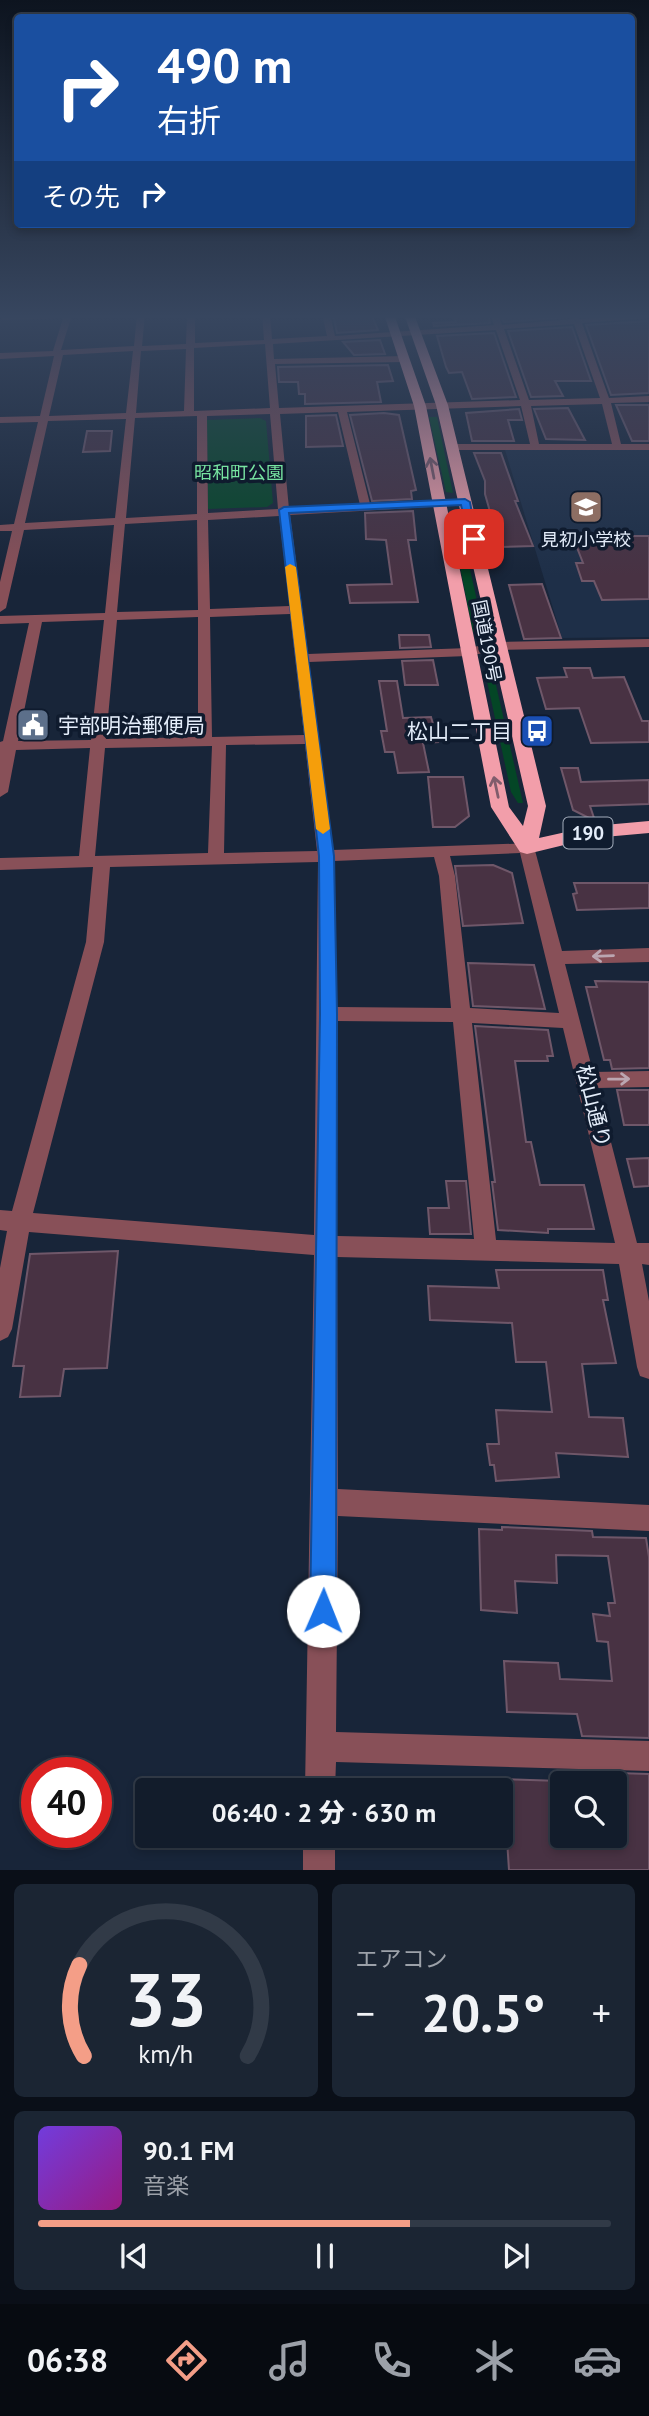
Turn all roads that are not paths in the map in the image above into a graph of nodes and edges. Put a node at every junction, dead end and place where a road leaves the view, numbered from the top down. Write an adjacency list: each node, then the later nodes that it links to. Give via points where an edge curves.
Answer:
1 (48, 401): 17 (street)
2 (131, 401): 16 (street)
3 (189, 401): 14 (street)
4 (273, 401): 13 (street)
5 (418, 401): 11 (highway, 国道190号)
6 (441, 401): 10 (highway, 国道190号 / 190)
7 (572, 401): 9 (street)
8 (606, 401): 20 (street)
9 (526, 403): 10 (street); 19 (street)
10 (442, 405): 11 (street); 21 (highway, 国道190号 / 190)
11 (420, 406): 12 (street); 23 (highway, 国道190号, one-way to 11)
12 (342, 409): 13 (street); 25 (street)
13 (274, 411): 15 (street); 26 (street)
14 (189, 414): 15 (street); 16 (street)
15 (202, 414): 27 (street)
16 (130, 416): 17 (street); 28 (street)
17 (44, 419): 18 (street); 29 (street)
18 (0, 421)
19 (535, 446): 20 (street); 21 (street)
20 (617, 446): 22 (street)
21 (452, 447): 24 (highway, 国道190号 / 190)
22 (649, 447)
23 (439, 502): 24 (street); 25 (street); 39 (highway, 国道190号)
24 (465, 502): 37 (highway, 国道190号 / 190)
25 (365, 505): 26 (street)
26 (284, 510): 27 (street); 32 (street)
27 (202, 515): 28 (street); 33 (street)
28 (120, 520): 29 (street); 34 (street)
29 (18, 527): 30 (street); 31 (street)
30 (0, 528)
31 (0, 608)
32 (295, 610): 33 (street); 40 (street)
33 (204, 612): 34 (street); 42 (street)
34 (110, 616): 35 (street); 43 (street)
35 (36, 619): 36 (street); 44 (street)
36 (0, 620)
37 (499, 646): 38 (street); 39 (street); 48 (highway, 国道190号 / 190, via 537,806)
38 (648, 646)
39 (468, 652): 40 (street); 48 (highway, 国道190号, one-way to 39, via 500,807)
40 (302, 658): 41 (street)
41 (312, 738): 42 (street); 50 (street)
42 (212, 741): 43 (street); 51 (street)
43 (97, 743): 44 (street); 52 (street)
44 (5, 746): 45 (street)
45 (0, 792)
46 (649, 827): 48 (highway, 190, via 593,832)
47 (649, 840): 48 (highway, 190)
48 (527, 847): 49 (street); 55 (street, 松山通り)
49 (442, 852): 50 (street); 57 (street)
50 (326, 856): 51 (street); 56 (street)
51 (216, 858): 52 (street)
52 (94, 863): 53 (street); 61 (street, via 94,942)
53 (0, 864)
54 (649, 955): 55 (street, one-way to 55)
55 (556, 958): 58 (street, 松山通り)
56 (328, 1014): 57 (street); 62 (street)
57 (461, 1015): 58 (street); 63 (street)
58 (572, 1021): 60 (street, 松山通り)
59 (649, 1079): 60 (street, one-way to 59)
60 (588, 1080): 64 (street, 松山通り)
61 (10, 1220): 62 (street); 65 (street)
62 (327, 1246): 63 (street); 67 (street)
63 (486, 1249): 64 (street)
64 (639, 1254): 66 (street, 松山通り)
65 (0, 1329)
66 (649, 1367)
67 (325, 1502): 68 (street); 69 (street)
68 (649, 1518)
69 (321, 1747): 70 (street); 71 (street)
70 (649, 1756)
71 (320, 1778)
72 (319, 1848): 73 (street)
73 (319, 1870)

